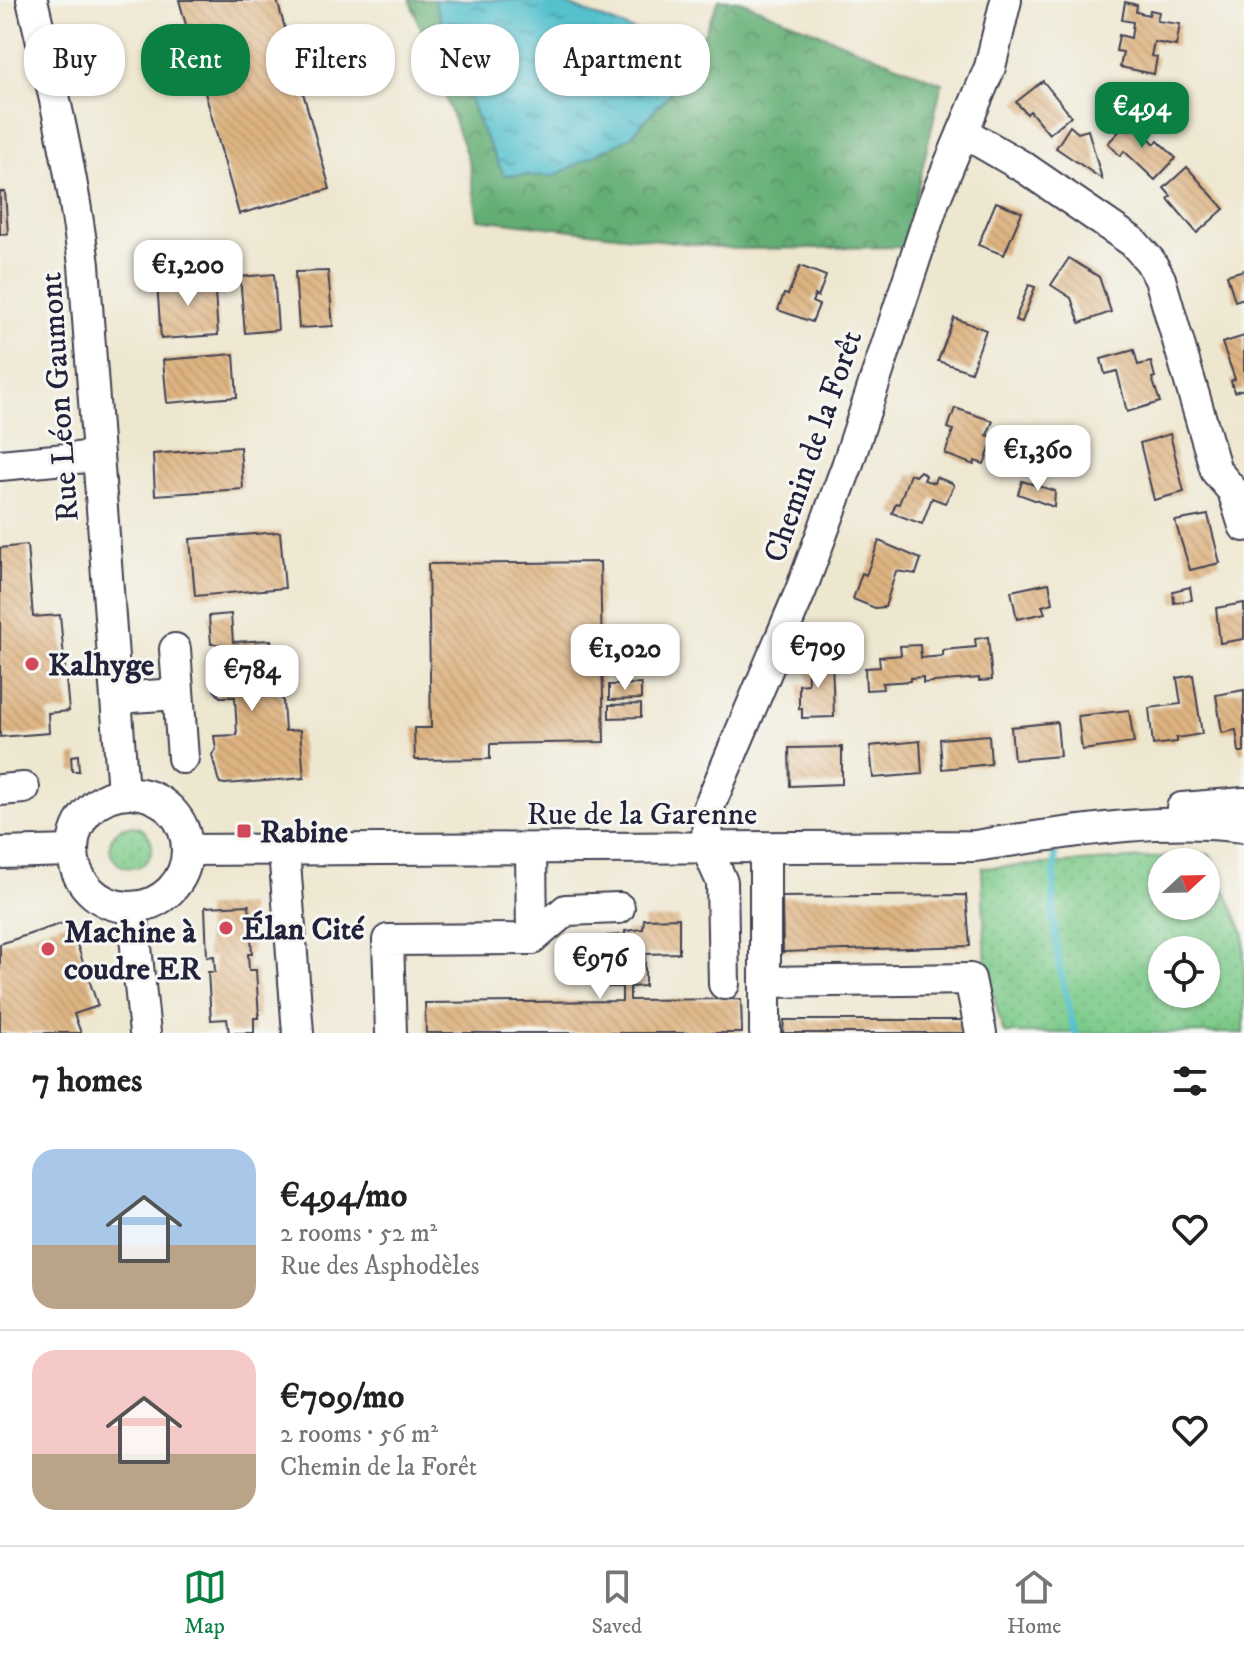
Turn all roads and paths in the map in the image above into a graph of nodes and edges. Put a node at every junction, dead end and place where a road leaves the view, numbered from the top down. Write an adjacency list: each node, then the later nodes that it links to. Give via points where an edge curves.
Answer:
1 (32, 0): 4 (street, Rue Léon Gaumont, via 76,200)
2 (1006, 0): 3 (street, Chemin de la Forêt, via 990,67)
3 (963, 132): 6 (street, via 1133,242 1150,261 1160,279 1216,471 1233,491); 16 (street, Chemin de la Forêt, via 934,201 801,590 708,809)
4 (98, 456): 5 (street); 9 (street, Rue Léon Gaumont)
5 (0, 465)
6 (1244, 526)
7 (175, 649): 8 (street)
8 (178, 694): 9 (street); 10 (street)
9 (116, 698): 11 (street, Rue Léon Gaumont)
10 (183, 758)
11 (123, 793): 17 (street, via 160,801 175,814); 20 (street, via 107,798 81,819)
12 (1244, 803): 14 (street, Rue de la Garenne, via 1179,809)
13 (1244, 827): 14 (street, Rue de la Garenne, via 1203,822)
14 (1097, 828): 15 (street, Rue de la Garenne, via 975,846)
15 (765, 848): 16 (street, Rue de la Garenne); 25 (street)
16 (707, 849): 19 (street, Rue de la Garenne); 26 (street, via 722,882)
17 (187, 850): 18 (street, Rue de la Garenne); 22 (street, via 185,867 165,896)
18 (284, 850): 19 (street, Rue de la Garenne); 28 (street)
19 (531, 850): 24 (street)
20 (72, 851): 21 (street); 22 (street, via 84,885 97,898)
21 (0, 853)
22 (132, 908): 27 (street)
23 (619, 908): 24 (street, via 566,910)
24 (532, 939): 29 (street, via 388,940)
25 (765, 982): 30 (street); 31 (street, via 970,979)
26 (724, 984)
27 (145, 1033)
28 (298, 1033)
29 (391, 1033)
30 (765, 1033)
31 (981, 1033)

